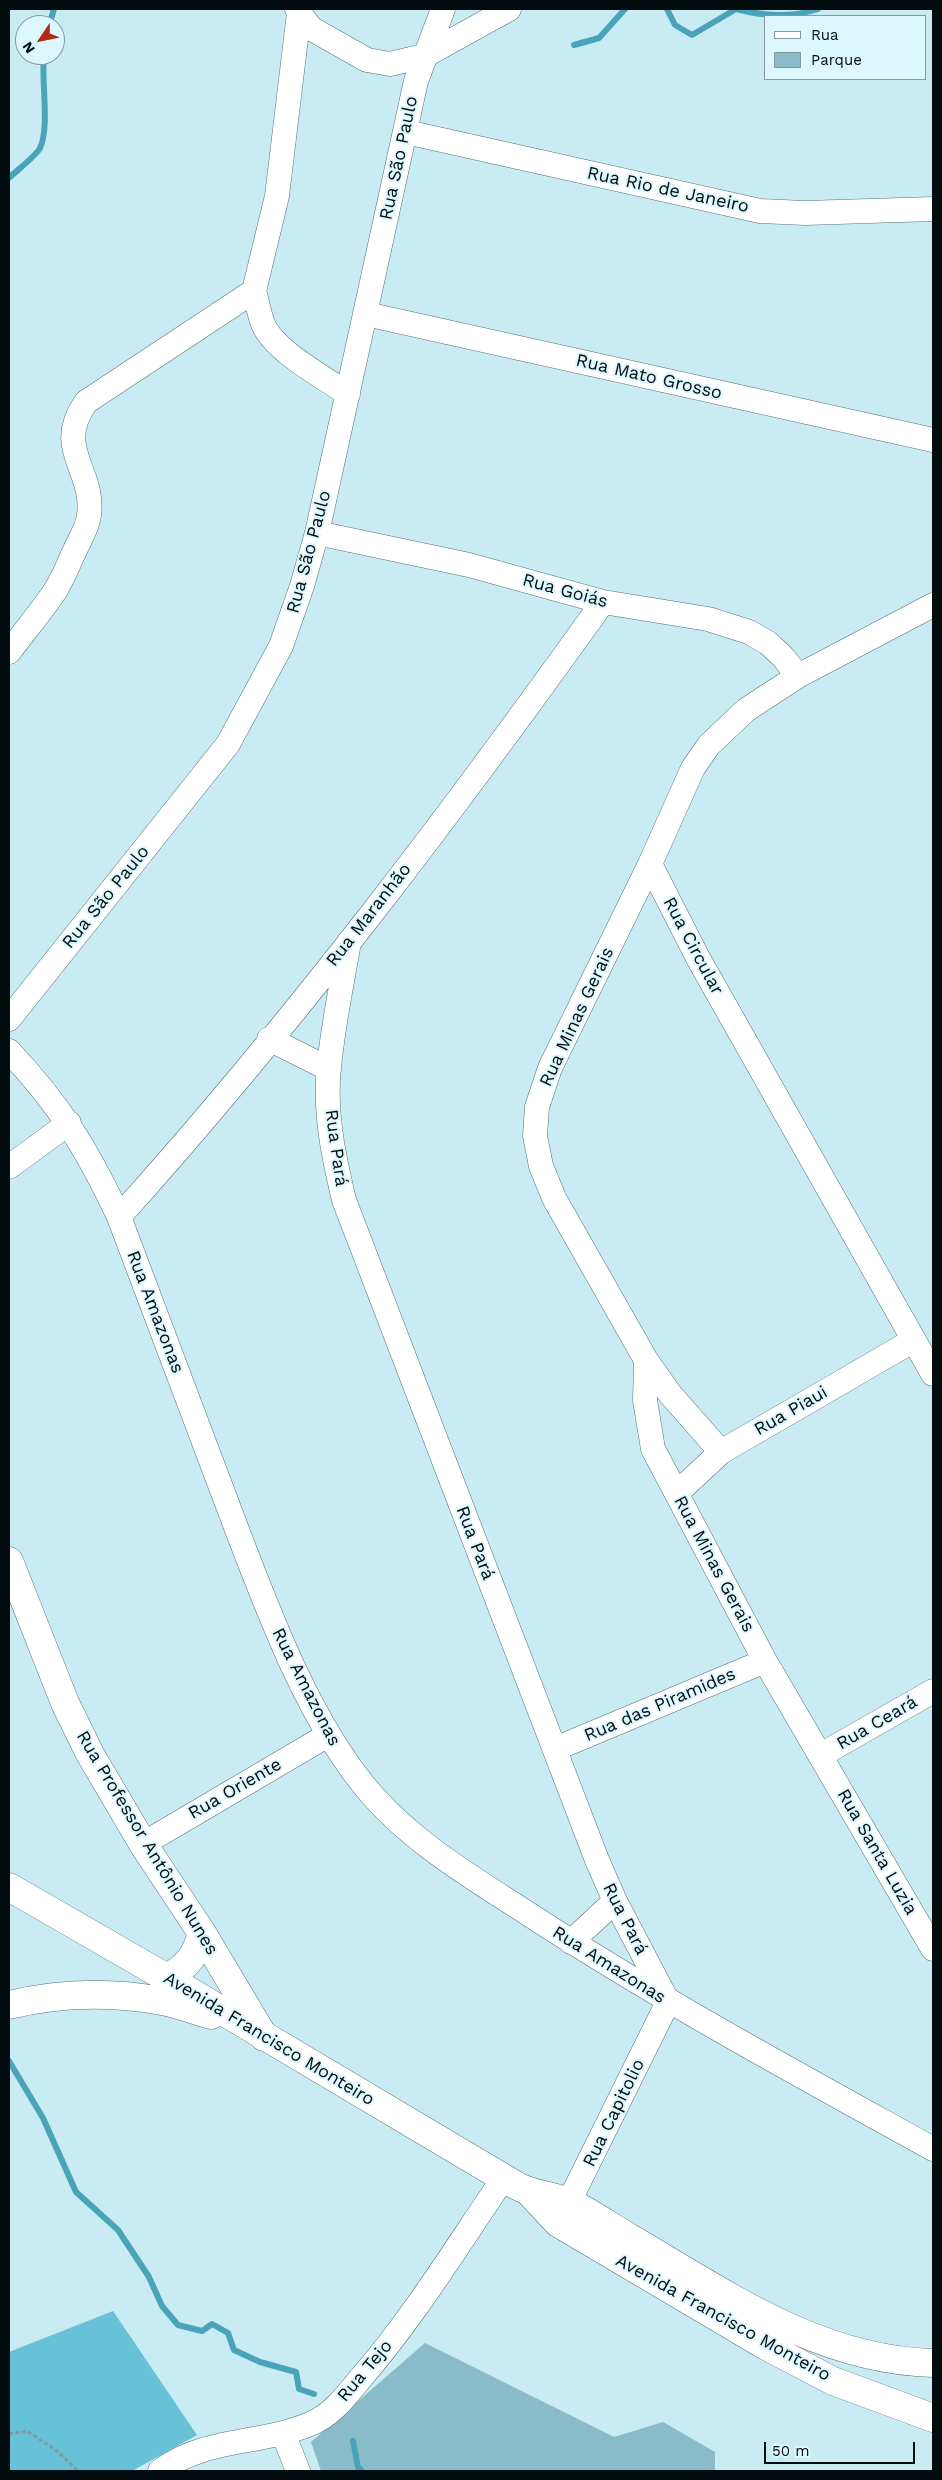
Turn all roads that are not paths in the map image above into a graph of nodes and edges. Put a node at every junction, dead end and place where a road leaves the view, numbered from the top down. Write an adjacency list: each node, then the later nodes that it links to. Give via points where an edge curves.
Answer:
1 (443, 9): 4 (street, Rua São Paulo)
2 (509, 9): 4 (street)
3 (298, 11): 4 (street, via 312,29 367,60 390,64); 7 (street, via 277,196)
4 (424, 56): 5 (street, Rua São Paulo)
5 (406, 132): 6 (street, Rua Rio de Janeiro, via 760,211 805,213); 8 (street, Rua São Paulo)
6 (933, 209)
7 (254, 291): 9 (street, via 263,325 270,336); 14 (street, via 86,402 78,413 72,435 90,514 56,590)
8 (366, 314): 9 (street, Rua São Paulo); 10 (street, Rua Mato Grosso)
9 (348, 394): 11 (street, Rua São Paulo)
10 (933, 440)
11 (317, 532): 12 (street, Rua Goiás, via 469,565); 18 (street, Rua São Paulo, via 281,646 228,744)
12 (603, 602): 15 (street, Rua Goiás, via 708,619 749,632 768,643); 17 (street, Rua Maranhão, via 490,759)
13 (933, 605): 15 (street)
14 (9, 652)
15 (798, 676): 16 (street, via 746,710 709,745 693,768)
16 (650, 864): 25 (street, Rua Circular, via 698,958); 26 (street, Rua Minas Gerais, via 550,1068 536,1108 535,1136 541,1166 554,1198)
17 (348, 942): 19 (street, Rua Maranhão); 21 (street, Rua Pará)
18 (9, 1019)
19 (269, 1039): 21 (street); 24 (street, Rua Maranhão, via 192,1136)
20 (9, 1051): 22 (street, Rua Amazonas)
21 (329, 1069): 34 (street, Rua Pará, via 330,1131 344,1200)
22 (69, 1123): 23 (street); 24 (street, Rua Amazonas)
23 (9, 1167)
24 (120, 1217): 33 (street, Rua Amazonas, via 270,1616)
25 (914, 1340): 27 (street, Rua Circular); 28 (street, Rua Piaui)
26 (646, 1360): 28 (street, Rua Minas Gerais, via 670,1394); 29 (street, Rua Minas Gerais, via 645,1400 653,1449)
27 (933, 1374)
28 (721, 1452): 29 (street, Rua Piaui)
29 (677, 1493): 31 (street, Rua Minas Gerais)
30 (9, 1561): 36 (main road, Rua Professor Antônio Nunes, via 65,1703 90,1754)
31 (765, 1661): 34 (street, Rua das Piramides); 35 (street, Rua Minas Gerais)
32 (933, 1690): 35 (street, Rua Ceará)
33 (328, 1735): 36 (street, Rua Oriente); 40 (street, Rua Amazonas, via 372,1794 410,1832 464,1872)
34 (555, 1750): 38 (street, Rua Pará)
35 (821, 1755): 41 (street, Rua Santa Luzia)
36 (143, 1844): 39 (main road, Rua Professor Antônio Nunes)
37 (9, 1888): 42 (main road, Avenida Francisco Monteiro)
38 (614, 1901): 40 (street); 43 (street, Rua Pará)
39 (202, 1932): 42 (main road, via 192,1960); 45 (main road, Rua Professor Antônio Nunes)
40 (571, 1942): 43 (street, Rua Amazonas)
41 (933, 1949)
42 (168, 1978): 45 (main road, Avenida Francisco Monteiro)
43 (668, 2002): 46 (street, Rua Amazonas); 48 (street, Rua Capitolio)
44 (9, 2005): 45 (main road, via 35,1998 84,1995 163,2001)
45 (256, 2032): 47 (main road, Avenida Francisco Monteiro)
46 (933, 2149)
47 (503, 2179): 48 (main road, Avenida Francisco Monteiro); 51 (street, Rua Tejo, via 382,2354 323,2418)
48 (564, 2213): 49 (main road, Avenida Francisco Monteiro, via 779,2324 834,2346 874,2357); 50 (main road, Avenida Francisco Monteiro, via 766,2346 825,2376)
49 (933, 2363)
50 (933, 2418)
51 (283, 2433): 52 (street, Rua Tejo, via 209,2448 184,2456); 53 (street)
52 (160, 2471)
53 (298, 2471)

